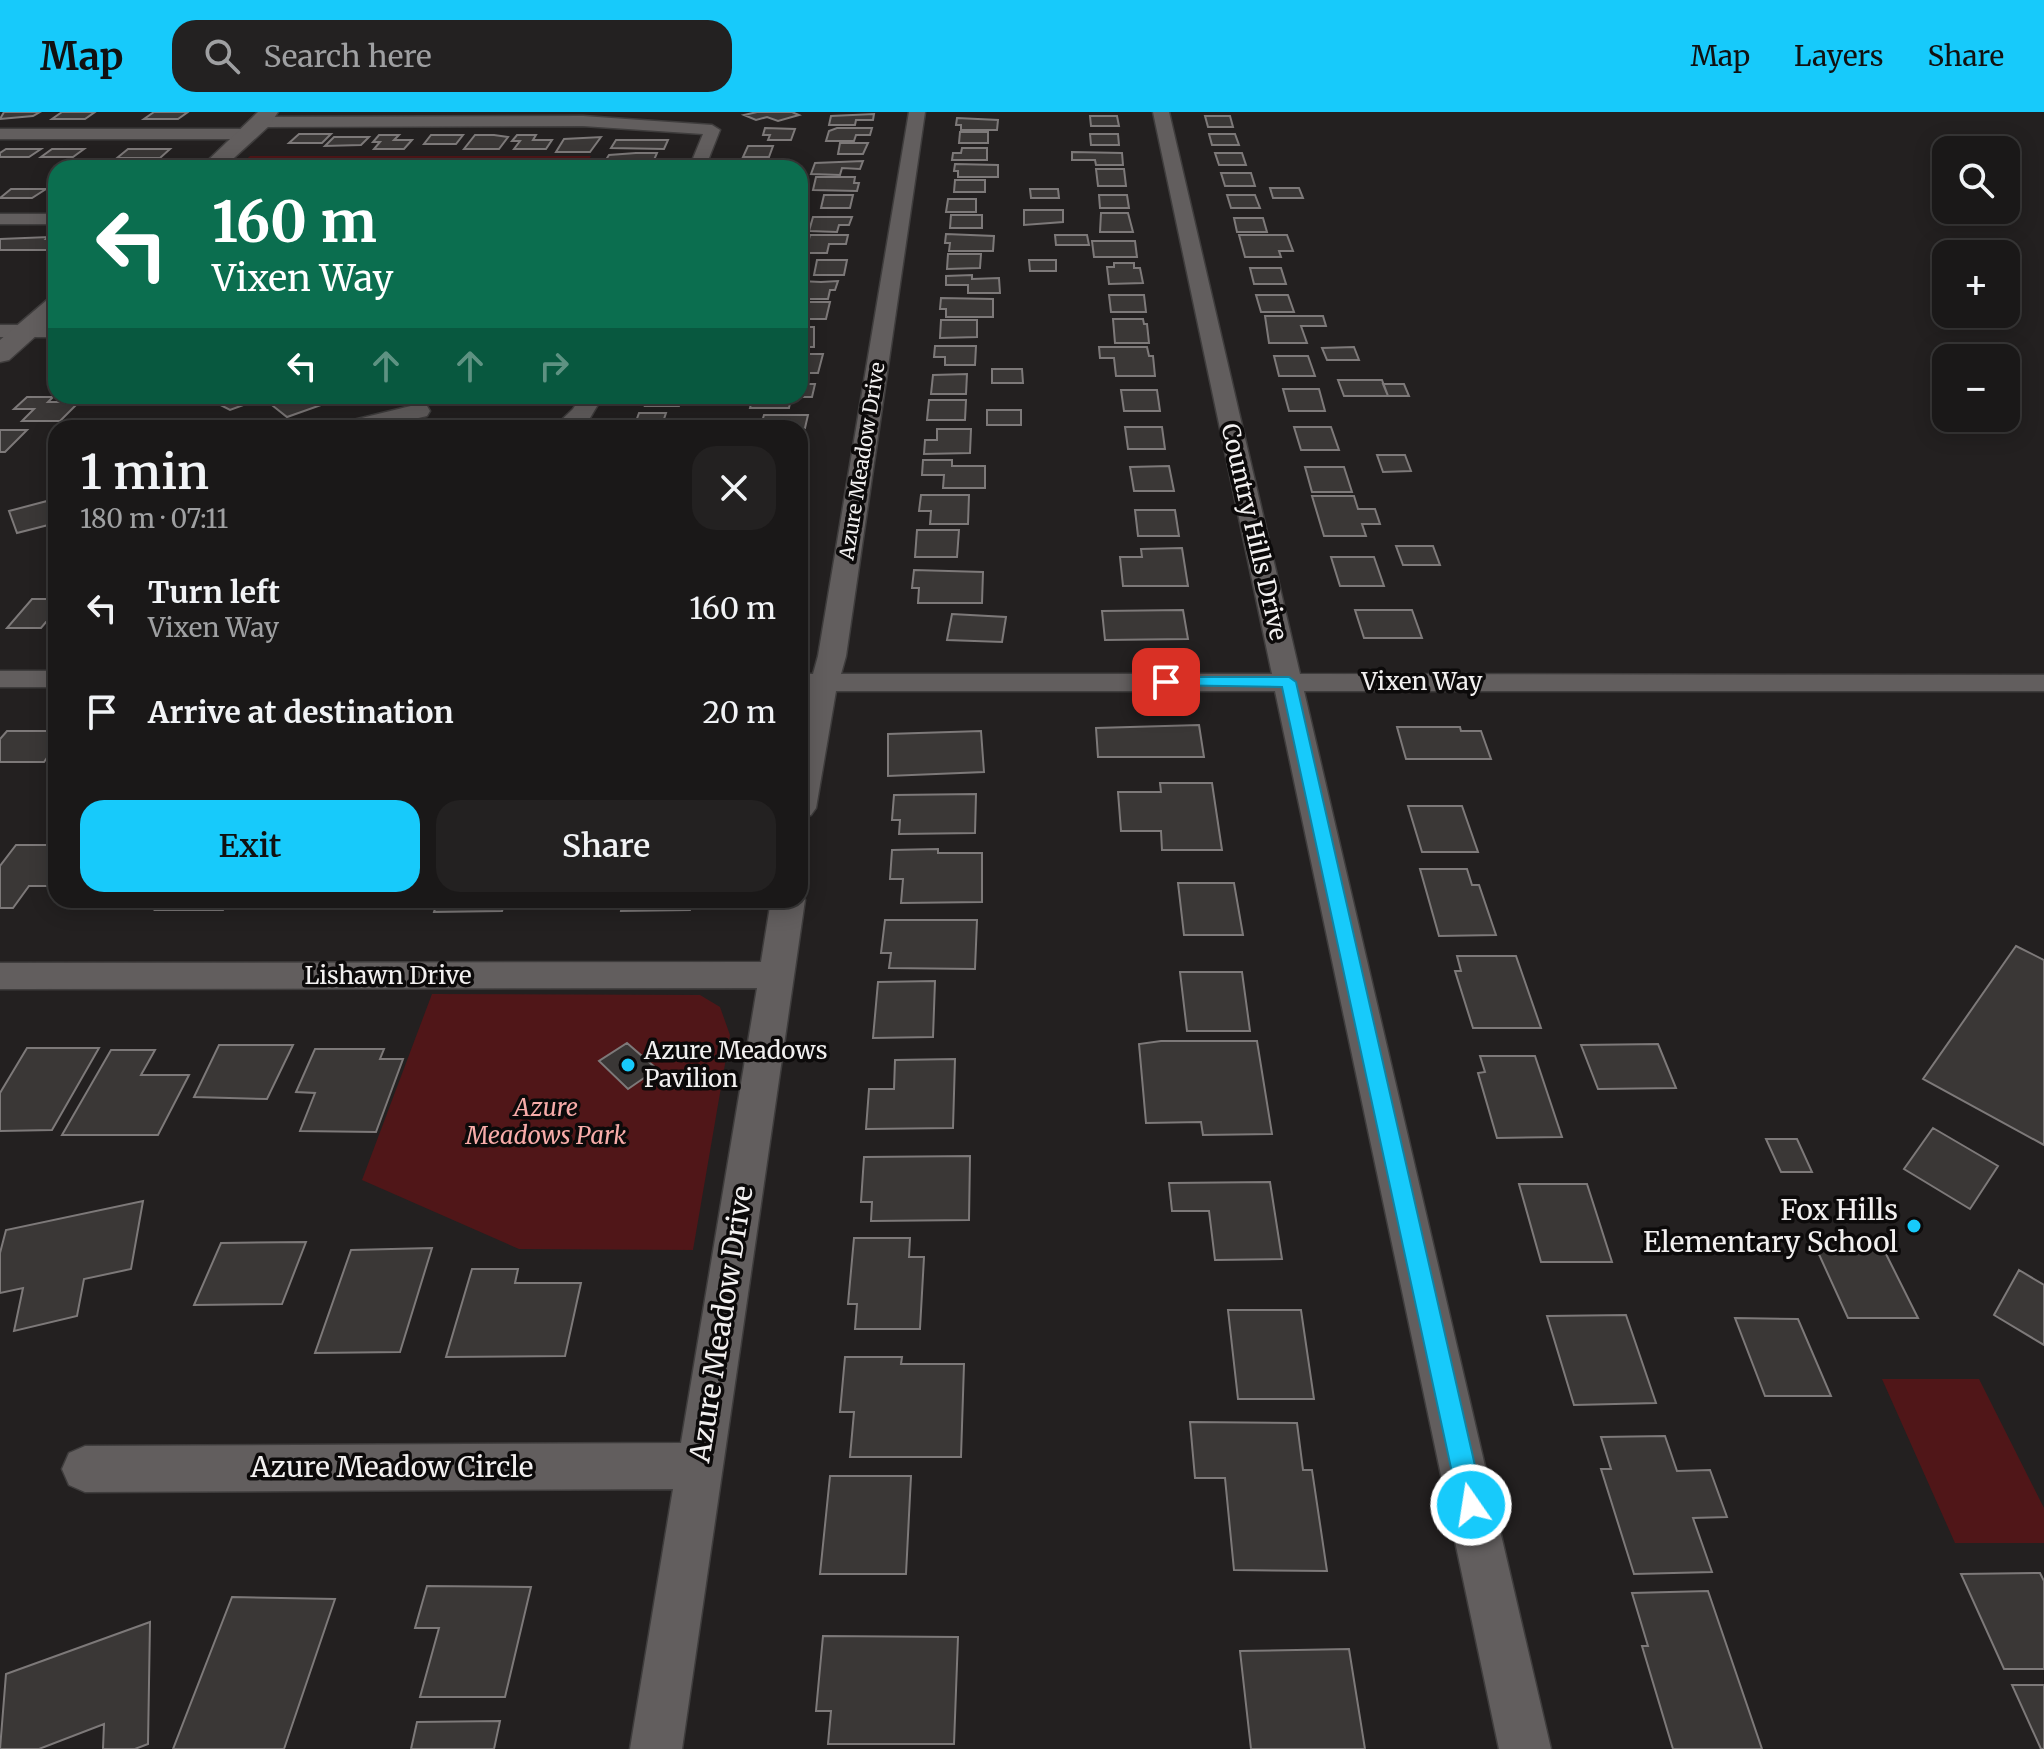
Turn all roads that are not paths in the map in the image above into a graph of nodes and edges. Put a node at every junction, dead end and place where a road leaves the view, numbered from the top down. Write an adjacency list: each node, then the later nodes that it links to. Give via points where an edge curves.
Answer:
1 (917, 112): 20 (street, Azure Meadow Drive, via 832,656)
2 (1161, 112): 21 (street, Country Hills Drive)
3 (495, 116): 4 (street); 7 (street, via 712,130)
4 (260, 123): 5 (street); 6 (street)
5 (0, 134)
6 (220, 160)
7 (700, 160)
8 (0, 219): 9 (street)
9 (48, 219)
10 (48, 310): 12 (street)
11 (48, 331): 12 (street)
12 (13, 332): 13 (street)
13 (0, 354)
14 (409, 404): 16 (street)
15 (587, 404): 17 (street)
16 (424, 420)
17 (574, 420)
18 (0, 679): 19 (street)
19 (48, 679)
20 (812, 682): 21 (street, Vixen Way); 23 (street, Azure Meadow Drive, via 817,706)
21 (1289, 682): 22 (street, Vixen Way); 30 (street, Country Hills Drive)
22 (2044, 683)
23 (808, 760)
24 (787, 908): 25 (street, Azure Meadow Drive)
25 (776, 975): 26 (street, Lishawn Drive); 27 (street, Azure Meadow Drive)
26 (0, 976)
27 (699, 1466): 28 (street, Azure Meadow Circle); 29 (street, Azure Meadow Drive)
28 (85, 1469)
29 (656, 1749)
30 (1525, 1749)

